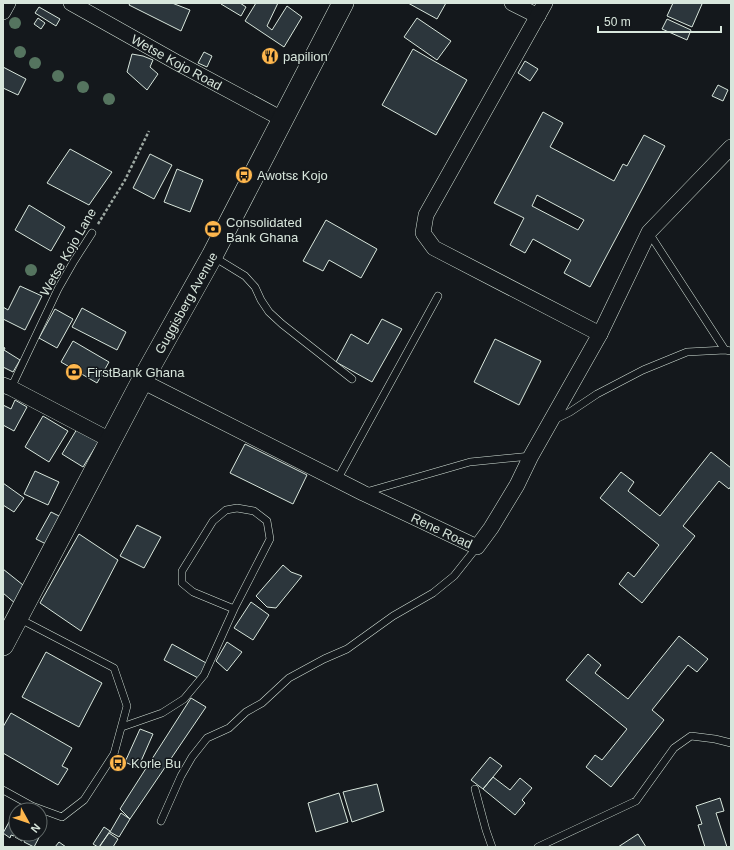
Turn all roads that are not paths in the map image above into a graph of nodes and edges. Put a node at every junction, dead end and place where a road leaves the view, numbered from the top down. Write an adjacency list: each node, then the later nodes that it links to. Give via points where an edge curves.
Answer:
1 (8, 3): 6 (street)
2 (71, 3): 7 (street, Wetse Kojo Road)
3 (343, 3): 7 (main road, Guggisberg Avenue)
4 (512, 3): 5 (street)
5 (542, 10): 13 (street, via 426,215 423,233 434,248)
6 (3, 12)
7 (284, 120): 11 (main road, Guggisberg Avenue)
8 (731, 147): 9 (street, Rene Road)
9 (649, 232): 13 (street, Rene Road); 14 (lane)
10 (92, 233): 17 (lane, Wetse Kojo Lane, via 58,289)
11 (212, 256): 15 (lane, via 245,276 255,287 269,312); 16 (main road, Guggisberg Avenue)
12 (438, 296): 21 (lane)
13 (600, 334): 18 (street, Rene Road)
14 (728, 350): 18 (lane, via 687,352 643,370)
15 (352, 379)
16 (142, 381): 19 (main road, Guggisberg Avenue); 21 (street, Rene Road)
17 (7, 386): 19 (street)
18 (550, 422): 20 (street, Rene Road)
19 (112, 441): 25 (main road, Guggisberg Avenue)
20 (531, 456): 22 (lane, via 470,462); 23 (street, Rene Road, via 517,485)
21 (337, 481): 22 (street, Rene Road)
22 (363, 493): 23 (street, Rene Road)
23 (477, 547): 31 (lane, via 454,576 433,593 393,616 347,649 289,678 229,728 208,738 192,757 181,776)
24 (234, 609): 24 (lane, via 192,592 182,583 182,571 213,521 226,510 237,508 254,511 267,521 270,539); 27 (lane, via 204,675 184,699 162,713)
25 (18, 617): 26 (main road, Guggisberg Avenue); 27 (lane, via 114,668 127,706)
26 (3, 645)
27 (122, 727): 30 (lane, via 114,754 84,800 62,817 32,806)
28 (731, 743): 33 (lane, via 691,736 674,748 636,801)
29 (475, 789): 32 (lane)
30 (3, 790)
31 (161, 821)
32 (492, 847)
33 (538, 847)

